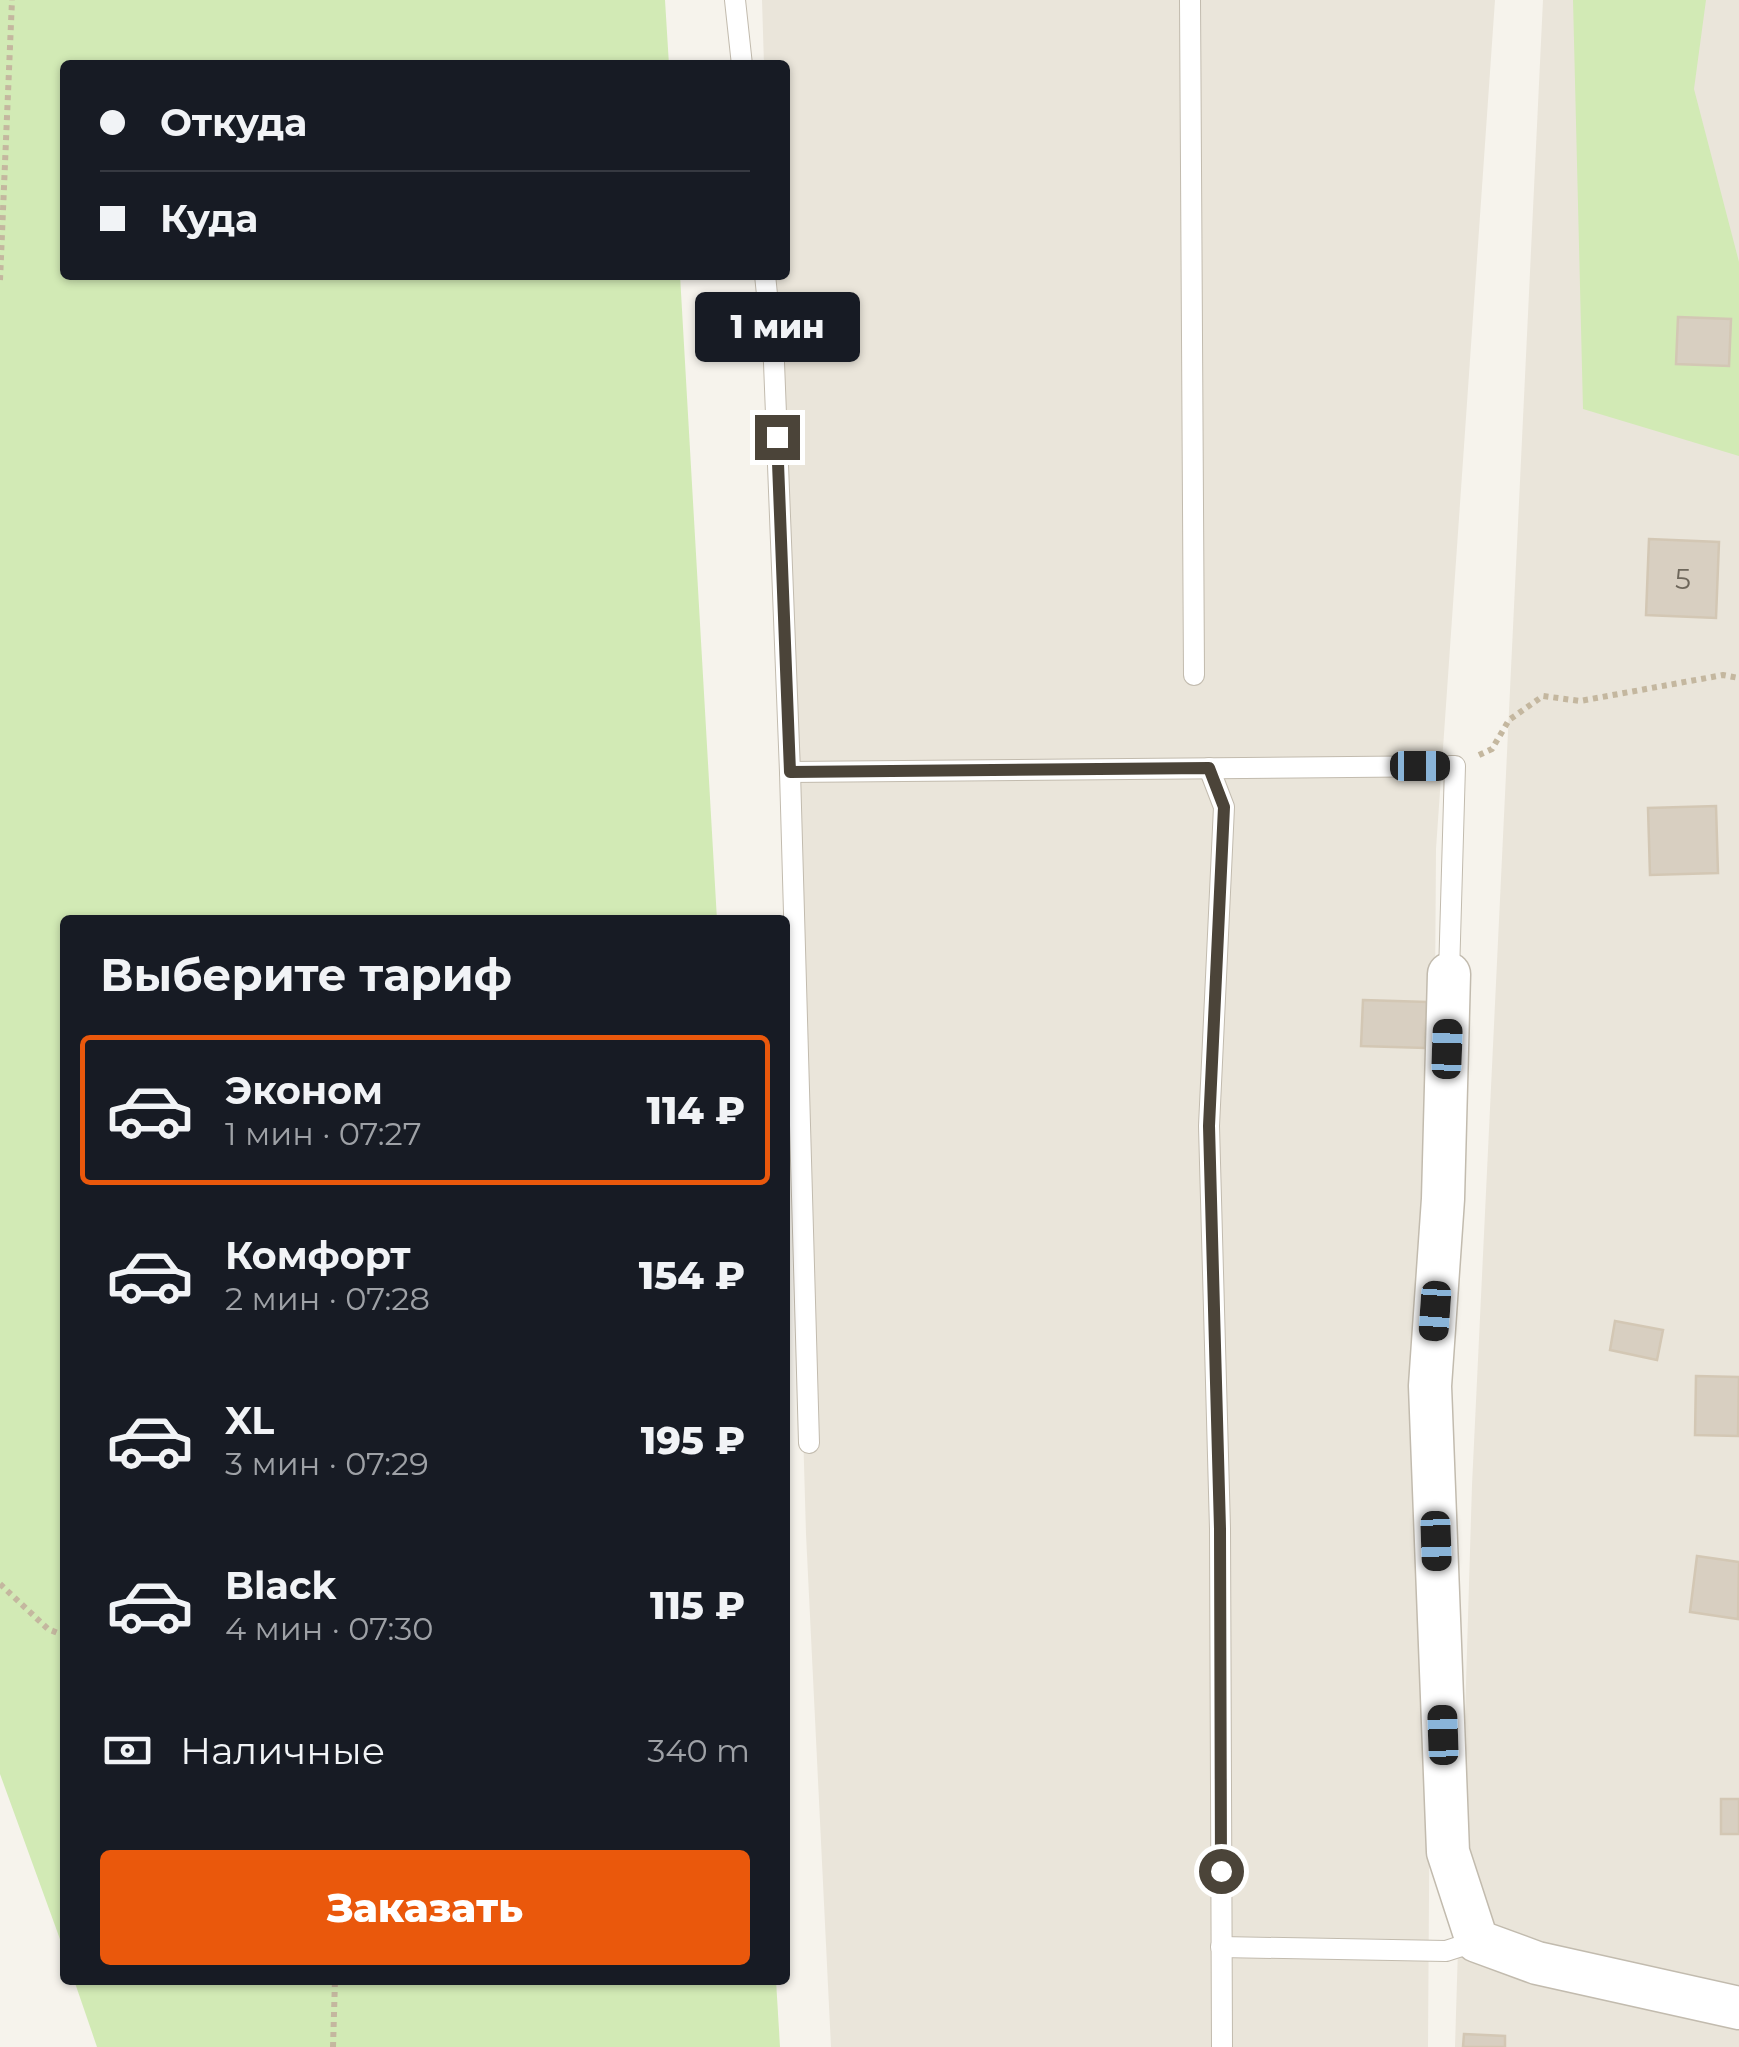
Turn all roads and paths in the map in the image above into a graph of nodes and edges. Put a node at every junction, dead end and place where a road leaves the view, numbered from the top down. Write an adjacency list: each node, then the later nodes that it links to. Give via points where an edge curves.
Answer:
1 (12, 0): 5 (path)
2 (735, 0): 4 (lane)
3 (1190, 0): 7 (lane)
4 (741, 60)
5 (0, 280)
6 (765, 280): 11 (lane, via 774,363)
7 (1194, 676)
8 (1739, 678): 9 (path, via 1723,675 1580,700 1544,696 1509,720 1492,749)
9 (1455, 766): 10 (lane); 12 (lane)
10 (1209, 768): 11 (lane); 17 (lane, via 1224,807 1209,1126 1220,1529)
11 (790, 772): 13 (lane)
12 (1449, 974): 16 (street, via 1430,1406 1448,1852)
13 (809, 1442)
14 (0, 1584): 15 (path)
15 (60, 1634)
16 (1477, 1941): 17 (lane, via 1446,1951); 19 (street, via 1537,1963)
17 (1221, 1947): 21 (lane)
18 (335, 1985): 20 (path)
19 (1739, 2008)
20 (333, 2047)
21 (1222, 2047)

